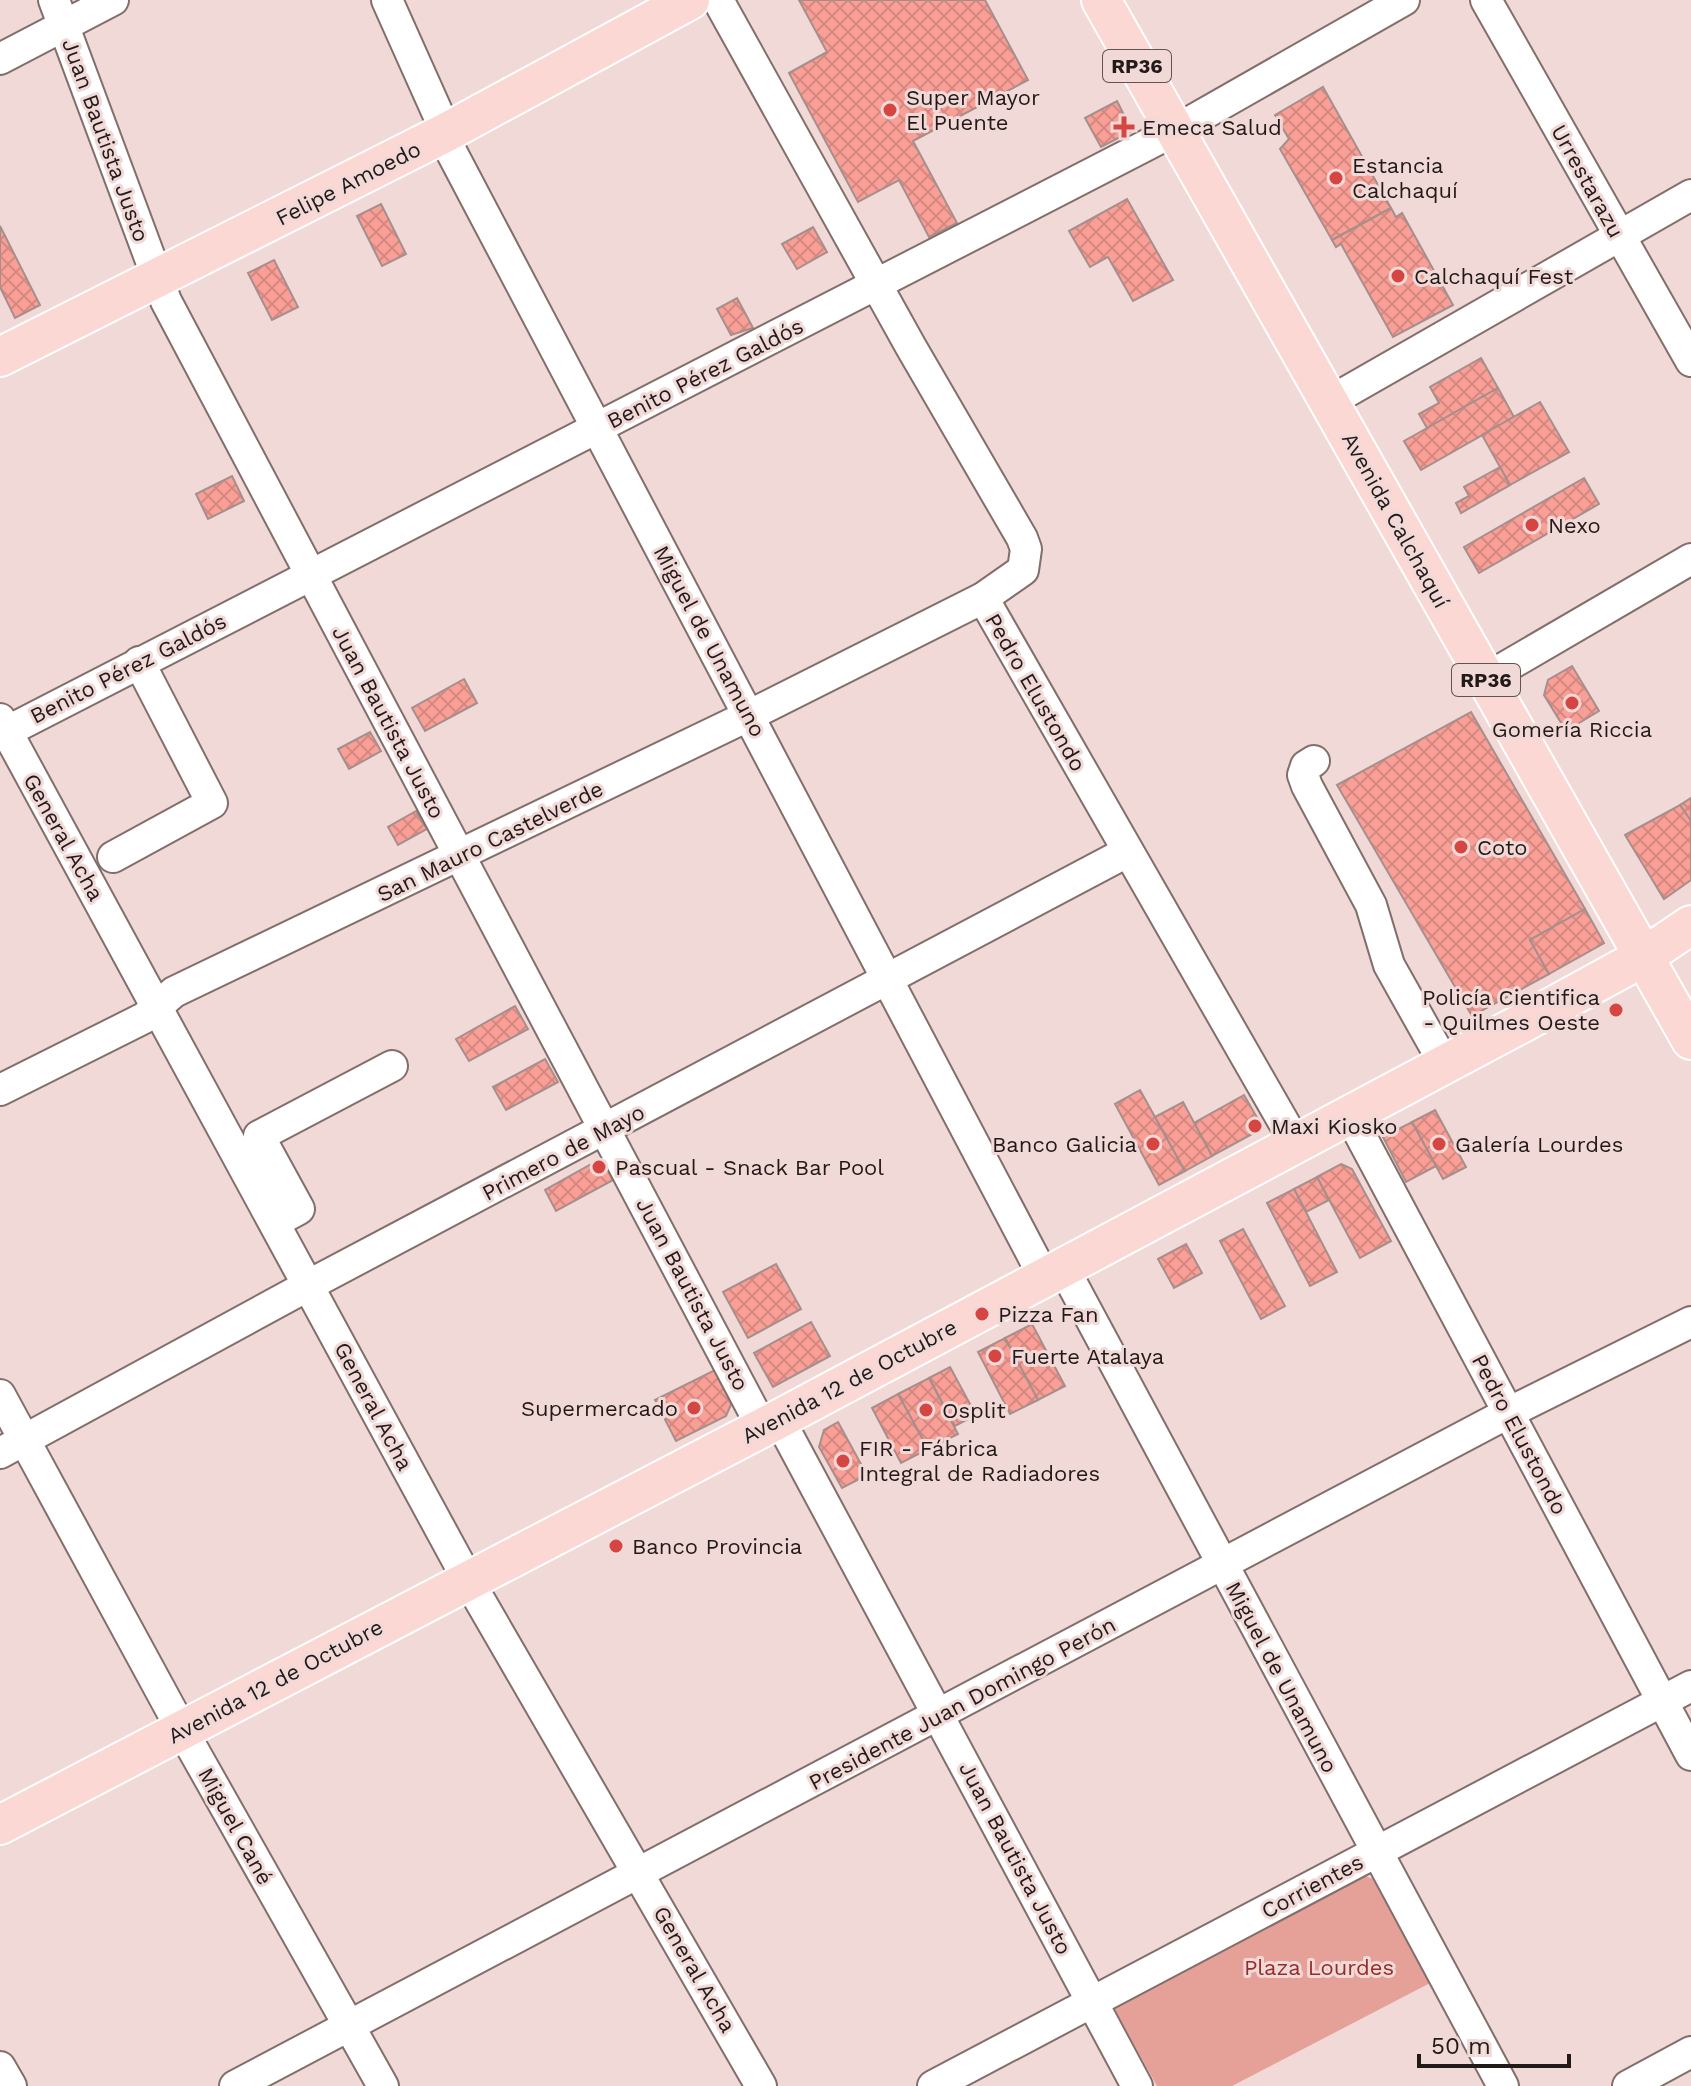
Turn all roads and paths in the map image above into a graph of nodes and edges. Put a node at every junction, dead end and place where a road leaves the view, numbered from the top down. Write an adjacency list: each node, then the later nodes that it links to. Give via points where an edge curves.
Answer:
1 (113, 0): 8 (street)
2 (387, 0): 11 (street, Miguel de Unamuno)
3 (690, 0): 11 (main road, Felipe Amoedo)
4 (718, 0): 15 (street, Pedro Elustondo)
5 (1101, 0): 10 (main road, Avenida Calchaquí / RP36)
6 (1404, 0): 10 (street, Benito Pérez Galdós)
7 (1486, 0): 13 (street, Urrestarazu)
8 (58, 13): 9 (street); 14 (street, Juan Bautista Justo)
9 (0, 59)
10 (1174, 131): 15 (street, Benito Pérez Galdós); 18 (main road, Avenida Calchaquí / RP36)
11 (445, 133): 14 (main road, Felipe Amoedo); 19 (street, Miguel de Unamuno)
12 (1691, 195): 13 (street)
13 (1620, 236): 17 (street, Urrestarazu); 18 (street)
14 (158, 280): 16 (main road, Felipe Amoedo); 21 (street, Juan Bautista Justo)
15 (876, 286): 19 (street, Benito Pérez Galdós); 22 (street, Pedro Elustondo, via 1026,549 1023,570)
16 (0, 357)
17 (1691, 361)
18 (1329, 402): 24 (main road, Avenida Calchaquí / RP36)
19 (596, 428): 21 (street, Benito Pérez Galdós); 25 (street, Miguel de Unamuno)
20 (1691, 559): 24 (street)
21 (311, 574): 23 (street, Benito Pérez Galdós); 29 (street, Juan Bautista Justo)
22 (983, 598): 25 (street, San Mauro Castelverde); 28 (street, Pedro Elustondo)
23 (139, 662): 26 (street, Benito Pérez Galdós); 30 (street, via 212,803)
24 (1485, 679): 32 (main road, Avenida Calchaquí / RP36)
25 (750, 715): 29 (street, San Mauro Castelverde); 33 (street, Miguel de Unamuno)
26 (2, 729): 34 (street, General Acha)
27 (1314, 761): 36 (street, via 1303,775 1307,786 1371,905 1389,965)
28 (1127, 852): 33 (street, Primero de Mayo); 41 (street, Pedro Elustondo)
29 (459, 856): 34 (street, San Mauro Castelverde, via 174,992); 40 (street, Juan Bautista Justo)
30 (113, 857)
31 (1691, 925): 32 (main road, Avenida 12 de Octubre)
32 (1645, 956): 35 (main road, Avenida Calchaquí / RP36); 36 (main road, Avenida 12 de Octubre)
33 (889, 977): 40 (street, Primero de Mayo); 43 (street, Miguel de Unamuno)
34 (157, 1005): 38 (street, San Mauro Castelverde, via 144,1018); 42 (street, General Acha)
35 (1691, 1040)
36 (1444, 1063): 39 (main road, Avenida 12 de Octubre)
37 (392, 1066): 42 (street, via 259,1136 299,1209)
38 (0, 1090)
39 (1349, 1114): 41 (main road, Avenida 12 de Octubre); 47 (street, Pedro Elustondo)
40 (607, 1130): 44 (street, Primero de Mayo); 48 (street, Juan Bautista Justo)
41 (1295, 1142): 43 (main road, Avenida 12 de Octubre)
42 (275, 1222): 44 (street, General Acha)
43 (1054, 1272): 48 (main road, Avenida 12 de Octubre); 50 (street, Miguel de Unamuno)
44 (309, 1285): 49 (street, Primero de Mayo); 51 (street, General Acha)
45 (1691, 1322): 47 (street, Presidente Juan Domingo Perón)
46 (0, 1395): 49 (street, Miguel Cané)
47 (1508, 1413): 50 (street, Presidente Juan Domingo Perón); 53 (street, Pedro Elustondo)
48 (771, 1423): 51 (main road, Avenida 12 de Octubre); 54 (street, Juan Bautista Justo)
49 (12, 1446): 55 (street, Miguel Cané)
50 (1222, 1565): 54 (street, Presidente Juan Domingo Perón); 58 (street, Miguel de Unamuno)
51 (468, 1580): 55 (main road, Avenida 12 de Octubre); 59 (street, General Acha)
52 (1691, 1686): 53 (street, Corrientes)
53 (1662, 1701): 56 (street, Pedro Elustondo); 58 (street, Corrientes)
54 (938, 1715): 59 (street, Presidente Juan Domingo Perón); 60 (street, Juan Bautista Justo)
55 (182, 1730): 57 (main road, Avenida 12 de Octubre); 61 (street, Miguel Cané)
56 (1691, 1755)
57 (0, 1825)
58 (1374, 1852): 60 (street, Corrientes); 70 (street, Miguel de Unamuno)
59 (641, 1874): 61 (street, Presidente Juan Domingo Perón); 67 (street, General Acha)
60 (1093, 2001): 68 (street, Corrientes); 69 (street, Juan Bautista Justo)
61 (350, 2027): 65 (street, Presidente Juan Domingo Perón); 66 (street, Miguel Cané)
62 (1691, 2052): 71 (street)
63 (0, 2067): 64 (street)
64 (11, 2086)
65 (235, 2086)
66 (383, 2086)
67 (761, 2086)
68 (933, 2086)
69 (1137, 2086)
70 (1503, 2086)
71 (1628, 2086)

